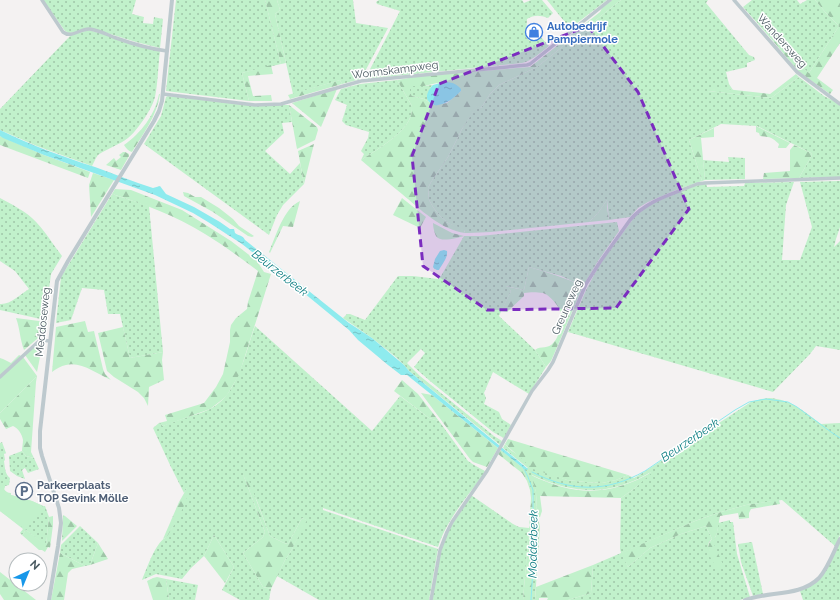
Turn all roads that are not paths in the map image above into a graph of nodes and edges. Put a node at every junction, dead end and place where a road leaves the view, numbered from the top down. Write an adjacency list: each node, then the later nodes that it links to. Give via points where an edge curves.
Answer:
1 (42, 0): 5 (street, via 65,34 86,29)
2 (172, 0): 5 (street, Meddoseweg)
3 (610, 0): 6 (street, Wormskampweg, via 527,65 361,82 281,104 254,105)
4 (734, 0): 7 (street, Wandersweg, via 797,72)
5 (168, 51): 6 (street, Meddoseweg)
6 (163, 94): 9 (street, Meddoseweg, via 154,121 59,277)
7 (840, 104)
8 (840, 178): 13 (street, Greuneweg, via 697,184 639,210 592,274 553,362 532,392 487,471 452,522 438,557)
9 (50, 341): 10 (street, via 41,340); 12 (street, Meddoseweg, via 40,448 59,508 60,523)
10 (0, 376)
11 (840, 539): 14 (street, via 826,568 811,584 799,590)
12 (49, 600)
13 (431, 600)
14 (745, 600)

